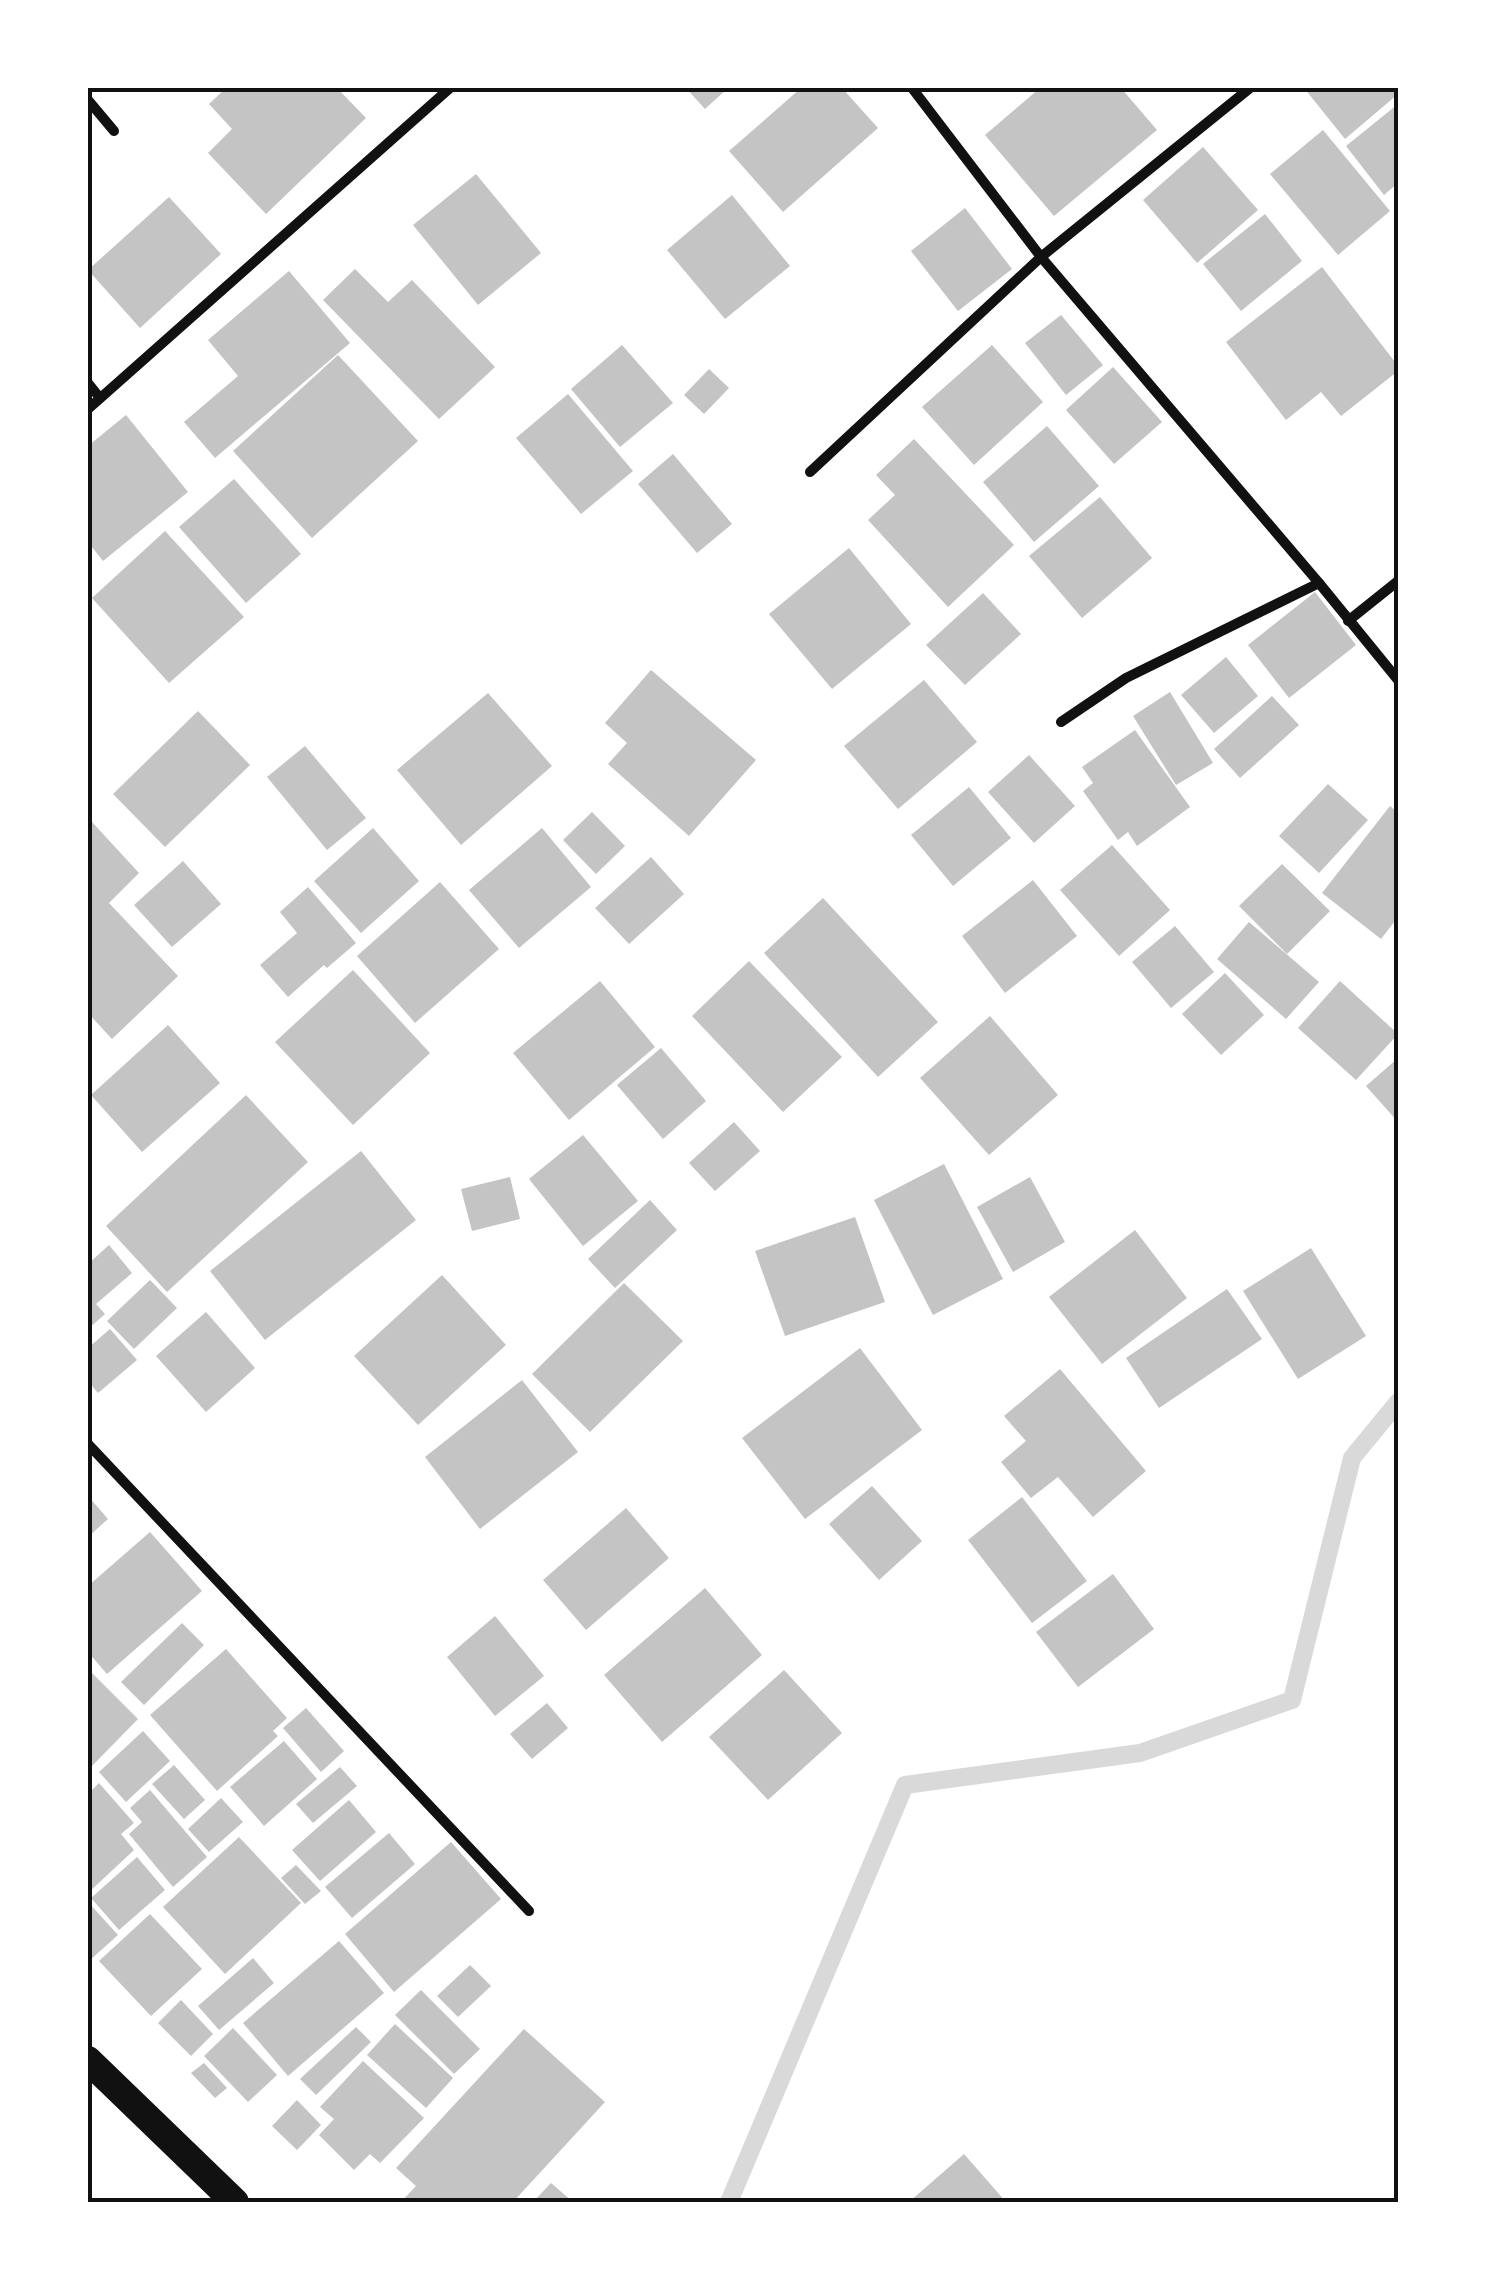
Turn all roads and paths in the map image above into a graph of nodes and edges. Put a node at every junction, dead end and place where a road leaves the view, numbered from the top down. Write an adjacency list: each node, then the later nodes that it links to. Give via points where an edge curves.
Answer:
1 (450, 88): 8 (street)
2 (912, 88): 6 (street)
3 (1250, 88): 6 (street)
4 (88, 100): 5 (street)
5 (114, 130)
6 (1042, 256): 10 (street); 12 (street)
7 (88, 383): 8 (street)
8 (100, 398): 9 (street)
9 (88, 409)
10 (810, 472)
11 (1398, 580): 13 (street)
12 (1320, 582): 13 (street); 15 (street, via 1126,678)
13 (1348, 620): 14 (street)
14 (1398, 680)
15 (1062, 722)
16 (88, 1444): 17 (street)
17 (530, 1911)
18 (88, 2060): 19 (highway)
19 (235, 2202)

